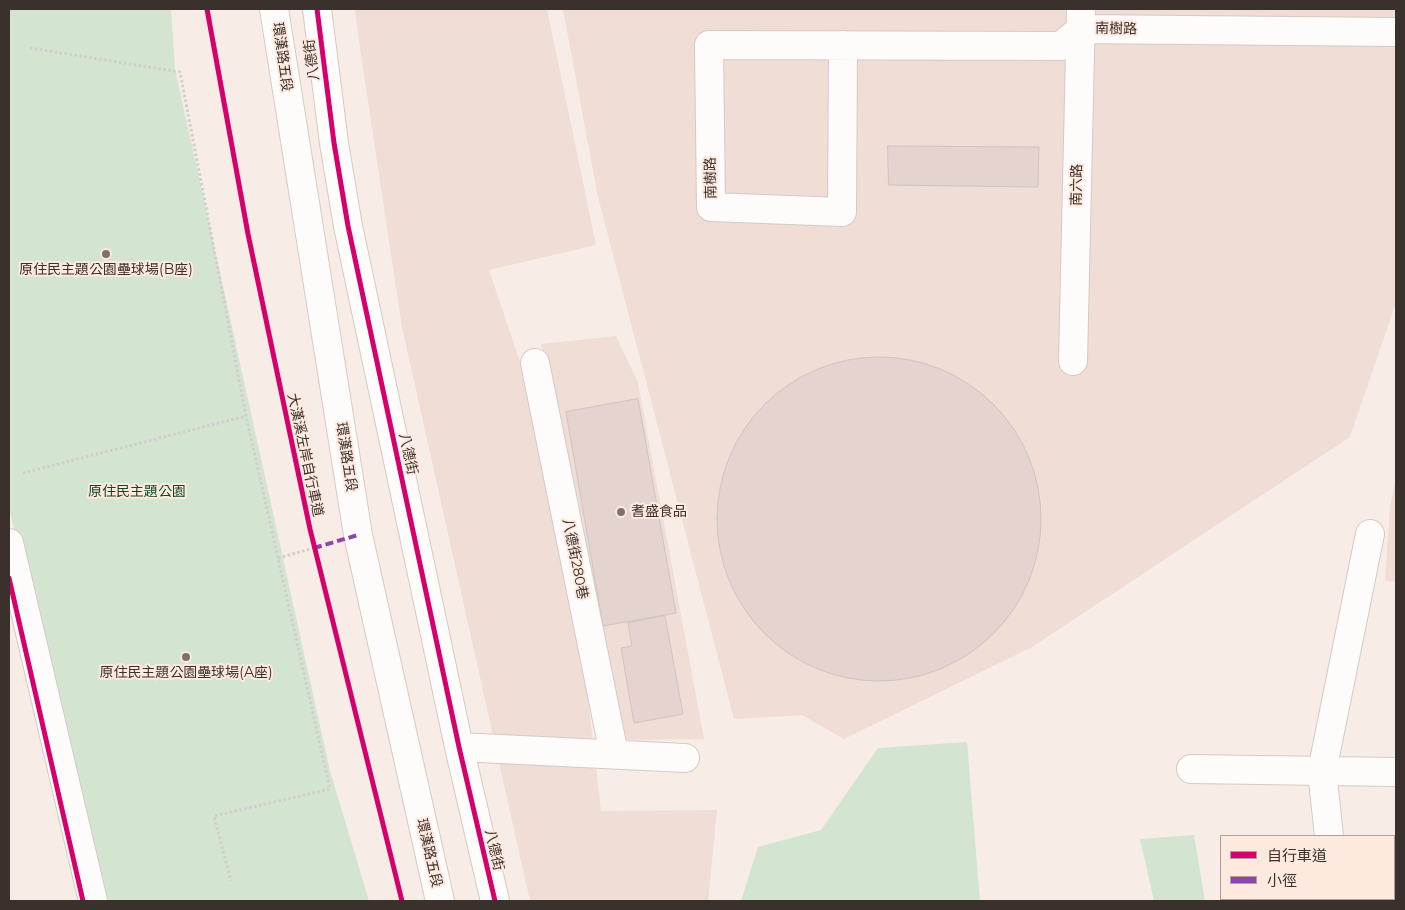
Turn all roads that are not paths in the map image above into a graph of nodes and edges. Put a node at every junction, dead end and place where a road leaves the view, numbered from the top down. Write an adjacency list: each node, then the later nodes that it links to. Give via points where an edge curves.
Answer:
1 (274, 9): 18 (street, 環漢路五段, via 358,535)
2 (317, 9): 10 (street, 八德街, via 348,226)
3 (1081, 19): 4 (street, 南樹路); 5 (street, 南樹路, via 1061,46); 6 (street, 南六路)
4 (1396, 32)
5 (842, 45): 5 (street, 南樹路, via 842,212 711,207 709,45)
6 (1073, 361)
7 (535, 363): 11 (street, 八德街280巷)
8 (1370, 534): 14 (street)
9 (9, 543): 17 (street)
10 (459, 747): 11 (street); 19 (street, 八德街)
11 (614, 754): 12 (street)
12 (685, 758)
13 (1191, 769): 14 (street)
14 (1322, 771): 15 (street); 16 (street)
15 (1396, 772)
16 (1329, 835)
17 (93, 901)
18 (440, 901)
19 (495, 901)

